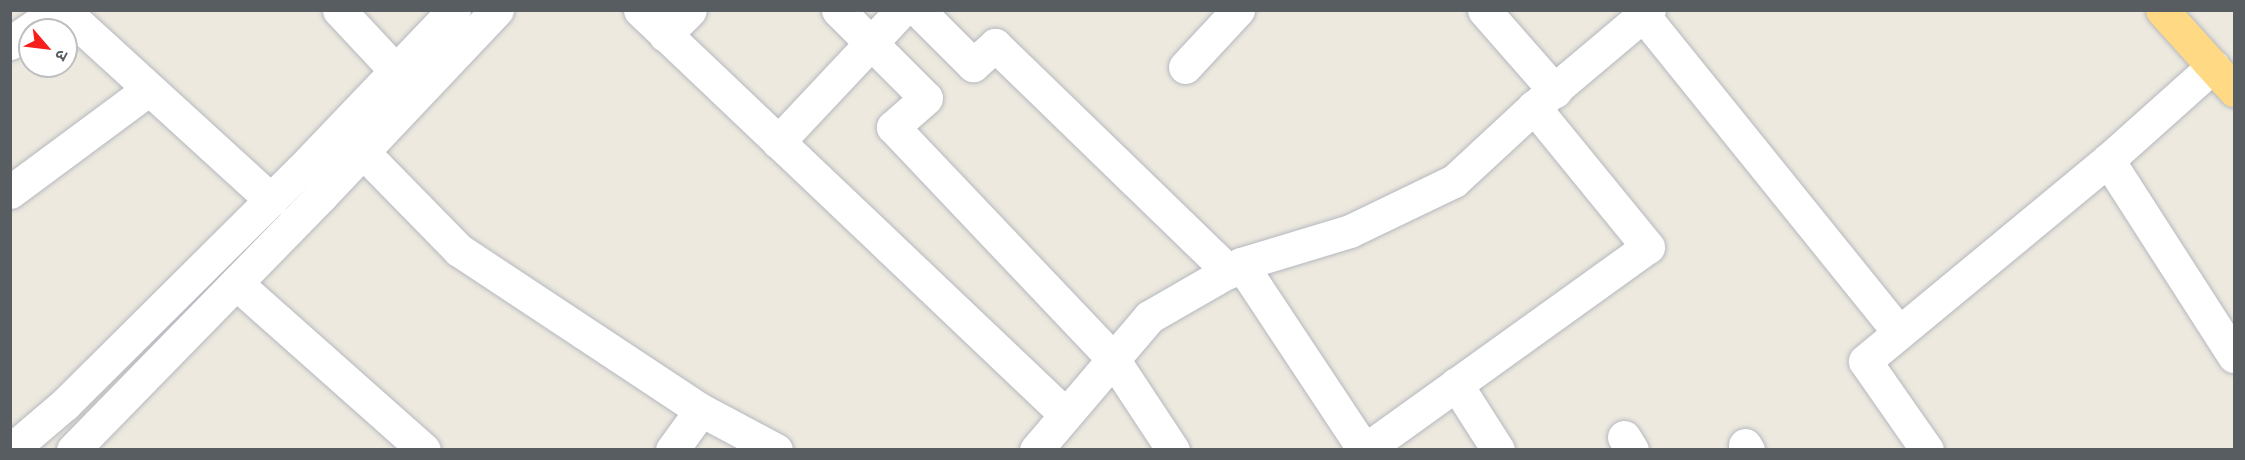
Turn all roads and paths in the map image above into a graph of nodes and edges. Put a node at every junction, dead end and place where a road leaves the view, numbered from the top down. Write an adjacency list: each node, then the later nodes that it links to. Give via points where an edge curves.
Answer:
1 (61, 10): 15 (street); 20 (street)
2 (339, 10): 19 (street)
3 (454, 10): 19 (street)
4 (497, 10): 24 (street)
5 (640, 10): 14 (street)
6 (690, 10): 14 (street)
7 (838, 10): 16 (street)
8 (902, 10): 16 (street)
9 (918, 10): 28 (street, via 973,65 995,45)
10 (1238, 10): 18 (street)
11 (1484, 10): 22 (street)
12 (2162, 10): 17 (highway)
13 (1646, 13): 22 (street); 30 (street)
14 (665, 35): 23 (street)
15 (10, 43)
16 (871, 43): 23 (street); 32 (street, via 926,98 893,127)
17 (2213, 66): 21 (highway); 25 (street)
18 (1185, 67)
19 (396, 70): 27 (street)
20 (149, 89): 26 (street); 27 (street)
21 (2235, 90)
22 (1545, 99): 28 (street, via 1454,182 1350,231); 33 (street, via 1648,247)
23 (778, 142): 35 (street)
24 (363, 152): 29 (street); 34 (street, via 459,250)
25 (2108, 160): 30 (street); 31 (street)
26 (10, 192)
27 (271, 200): 36 (street, via 65,404)
28 (1235, 268): 32 (street, via 1149,317); 43 (street)
29 (236, 283): 37 (street); 38 (street)
30 (1899, 332): 45 (street, via 1864,361)
31 (2235, 356)
32 (1113, 359): 35 (street); 42 (street)
33 (1456, 384): 43 (street); 44 (street)
34 (701, 410): 39 (street); 40 (street)
35 (1065, 414): 41 (street)
36 (11, 450)
37 (73, 450)
38 (424, 450)
39 (672, 450)
40 (776, 450)
41 (1036, 450)
42 (1173, 450)
43 (1365, 450)
44 (1498, 450)
45 (1927, 450)

